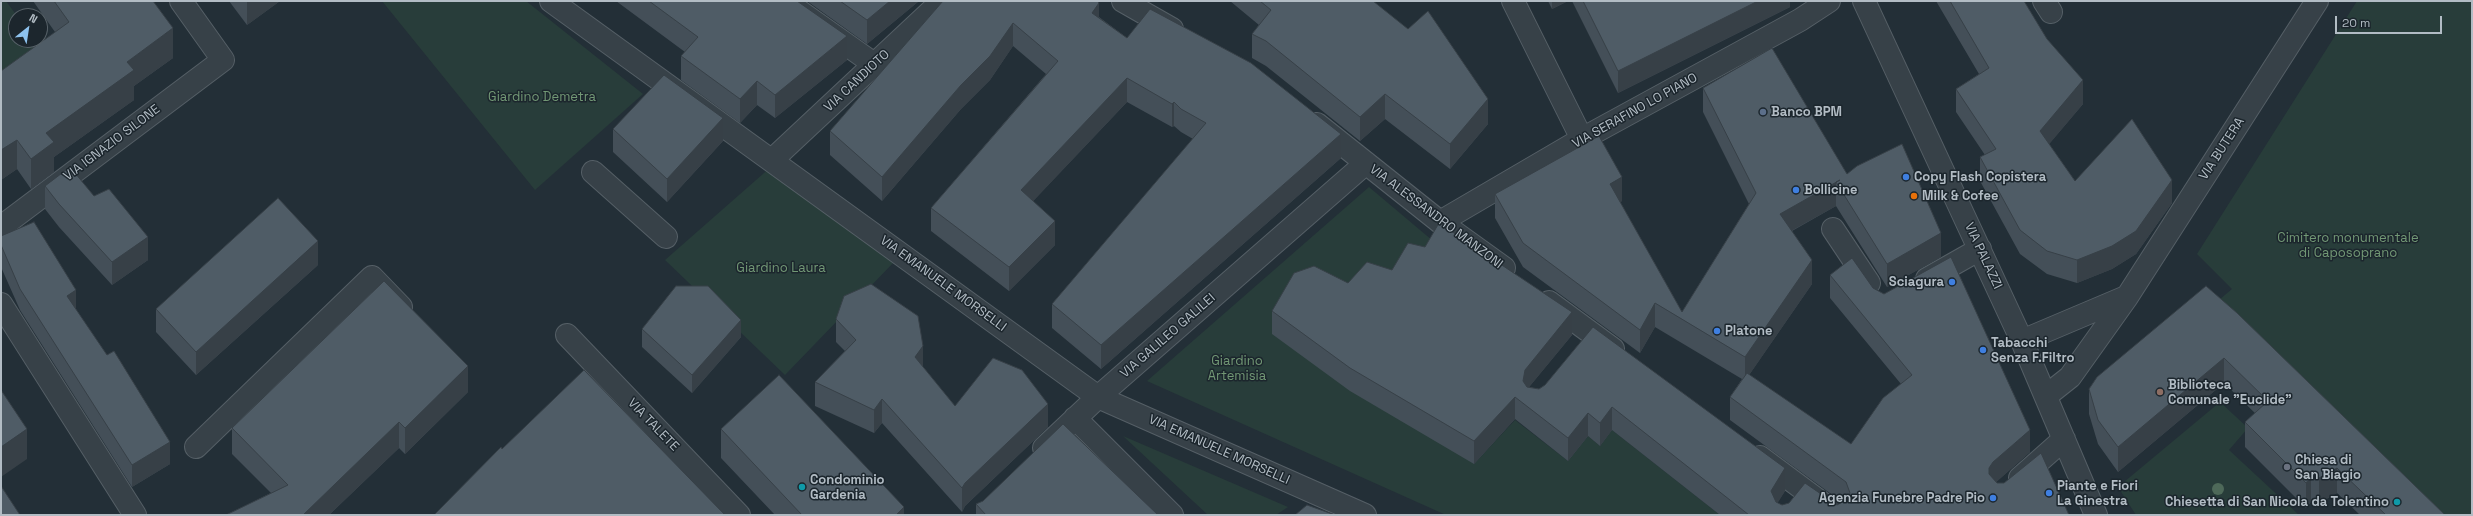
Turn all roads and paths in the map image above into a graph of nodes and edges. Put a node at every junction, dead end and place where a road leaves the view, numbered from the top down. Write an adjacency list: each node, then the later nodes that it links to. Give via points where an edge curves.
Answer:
1 (181, 1): 18 (street, VIA IGNAZIO SILONE, via 223,60)
2 (550, 1): 14 (street, VIA EMANUELE MORSELLI)
3 (785, 1): 11 (street)
4 (942, 1): 11 (street, VIA CANDIOTO)
5 (1123, 1): 10 (street)
6 (1513, 1): 13 (street)
7 (1829, 1): 13 (street, VIA SERAFINO LO PIANO, via 1800,20)
8 (1864, 1): 21 (street, VIA PALAZZI)
9 (2317, 1): 24 (street, VIA BUTERA)
10 (1189, 38)
11 (874, 64): 14 (street, VIA CANDIOTO)
12 (1300, 110): 15 (street, VIA ALESSANDRO MANZONI)
13 (1582, 139): 17 (street, VIA SERAFINO LO PIANO)
14 (772, 160): 32 (street, VIA EMANUELE MORSELLI)
15 (1366, 163): 17 (street, VIA ALESSANDRO MANZONI); 32 (street, VIA GALILEO GALILEI)
16 (593, 172): 20 (street)
17 (1440, 222): 27 (street, VIA ALESSANDRO MANZONI)
18 (1, 227)
19 (1833, 229): 23 (street)
20 (666, 237)
21 (1980, 249): 22 (street); 29 (street, VIA PALAZZI)
22 (1911, 288)
23 (1879, 297)
24 (2127, 297): 29 (street); 33 (street, VIA BUTERA, via 2070,377)
25 (1, 304): 40 (street)
26 (416, 321): 37 (street, via 372,277)
27 (1590, 332): 30 (street); 31 (street, VIA ALESSANDRO MANZONI)
28 (567, 334): 41 (street, VIA TALETE)
29 (2022, 341): 33 (street, VIA PALAZZI)
30 (1575, 351)
31 (1629, 360)
32 (1098, 396): 34 (street, VIA GALILEO GALILEI); 43 (street, VIA EMANUELE MORSELLI)
33 (2046, 396): 35 (street, VIA PALAZZI)
34 (1075, 418): 38 (street, VIA GALILEO GALILEI); 42 (street)
35 (2064, 439): 39 (street); 45 (street, VIA PALAZZI)
36 (1741, 443): 44 (street, via 1796,496)
37 (196, 447)
38 (1030, 461)
39 (2007, 489)
40 (135, 515)
41 (739, 515)
42 (1172, 515)
43 (1365, 515)
44 (1838, 515)
45 (2096, 515)

